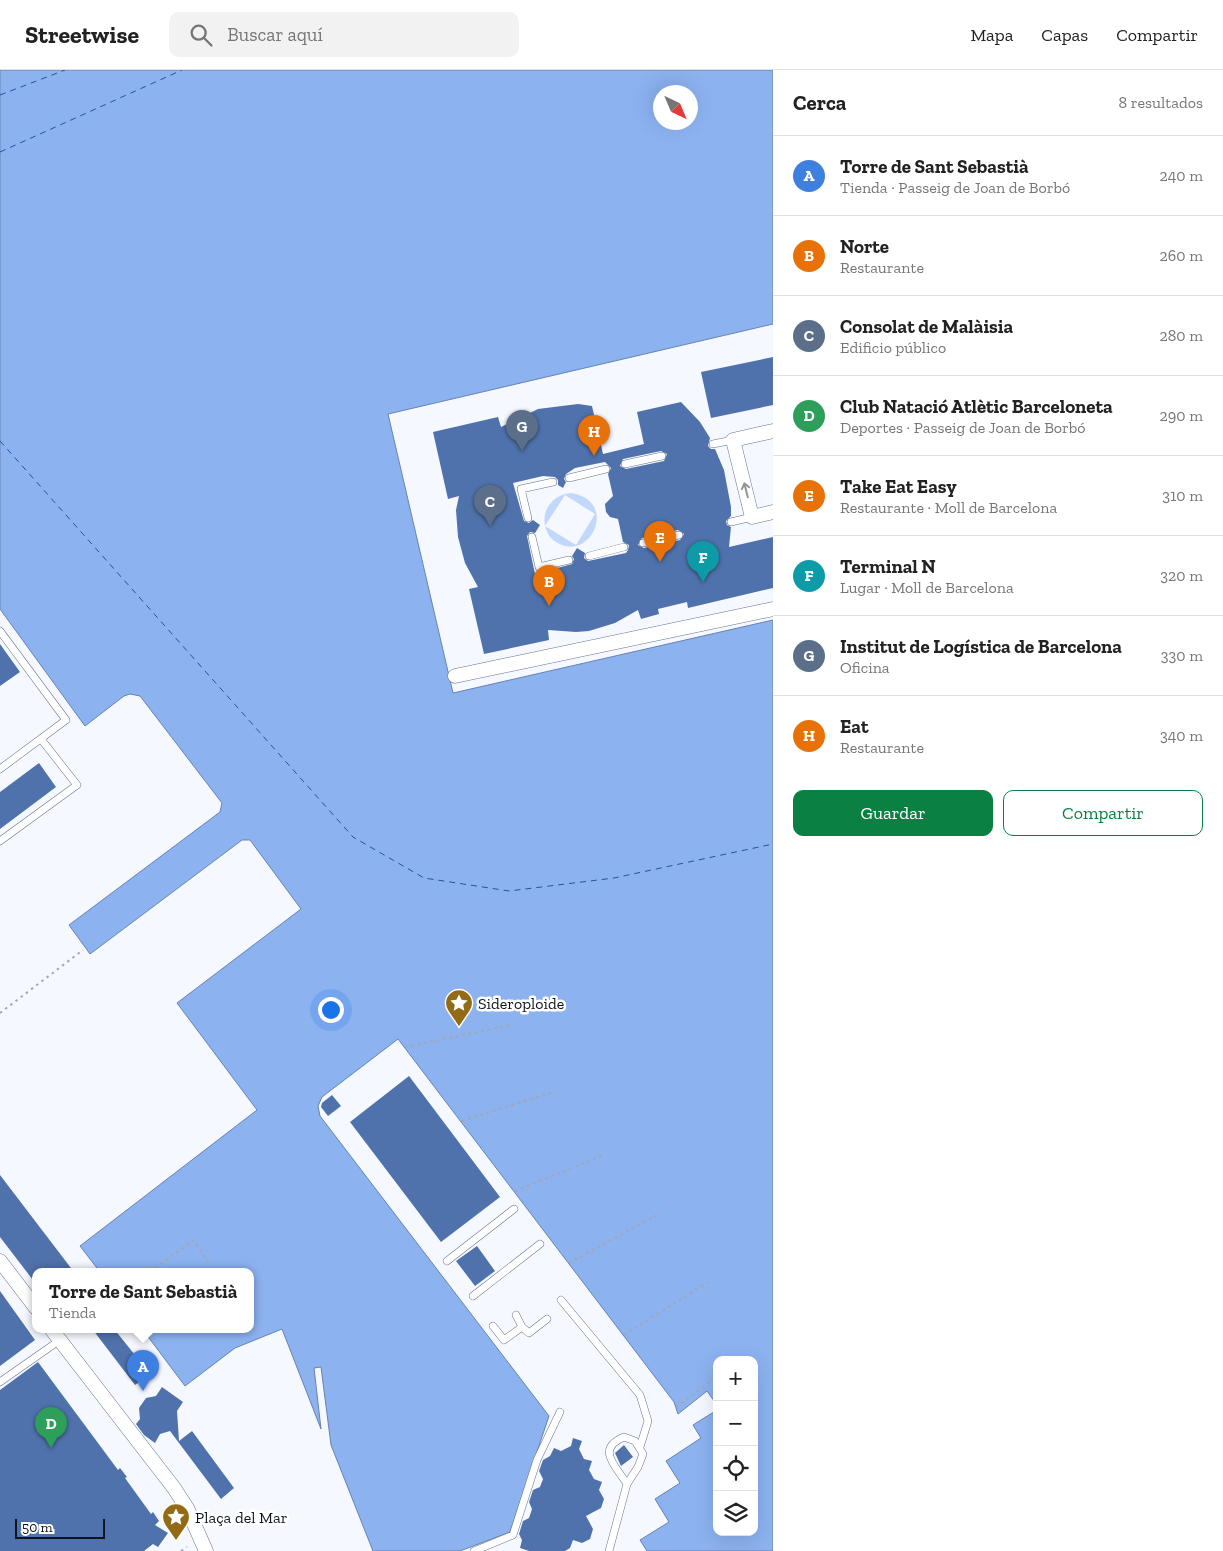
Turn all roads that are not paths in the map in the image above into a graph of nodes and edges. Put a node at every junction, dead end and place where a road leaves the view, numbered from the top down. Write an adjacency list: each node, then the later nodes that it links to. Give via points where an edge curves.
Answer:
1 (773, 431): 2 (street)
2 (733, 440): 3 (lane); 10 (street, one-way to 2)
3 (713, 444)
4 (662, 456): 5 (lane)
5 (625, 464)
6 (606, 469): 7 (lane)
7 (569, 478)
8 (553, 482): 11 (lane, via 521,489)
9 (773, 512): 10 (street)
10 (752, 517): 12 (lane)
11 (528, 518)
12 (731, 522)
13 (679, 535): 15 (lane)
14 (532, 537): 18 (lane, via 539,567)
15 (643, 543)
16 (624, 547): 17 (lane)
17 (589, 556)
18 (569, 560)
19 (773, 609): 21 (street)
20 (0, 631): 22 (lane, via 66,720)
21 (455, 676)
22 (41, 739): 23 (lane); 24 (lane, via 76,785)
23 (1, 767)
24 (0, 841)
25 (514, 1209): 27 (lane)
26 (540, 1244): 29 (lane)
27 (447, 1260)
28 (0, 1261): 31 (street)
29 (473, 1296)
30 (561, 1300): 39 (lane, via 640,1394 648,1421)
31 (32, 1303)
32 (516, 1316): 35 (lane)
33 (547, 1319): 35 (lane, via 529,1333)
34 (493, 1326): 35 (lane, via 504,1340)
35 (522, 1327)
36 (56, 1335): 37 (lane); 42 (street, via 174,1488 187,1508)
37 (0, 1382)
38 (560, 1412): 41 (lane, via 537,1460 513,1535)
39 (640, 1447): 40 (lane, via 643,1454); 40 (lane, via 624,1437 614,1441 608,1452)
40 (627, 1484): 45 (lane)
41 (495, 1543): 43 (lane); 44 (lane)
42 (206, 1551)
43 (474, 1551)
44 (498, 1551)
45 (609, 1551)

